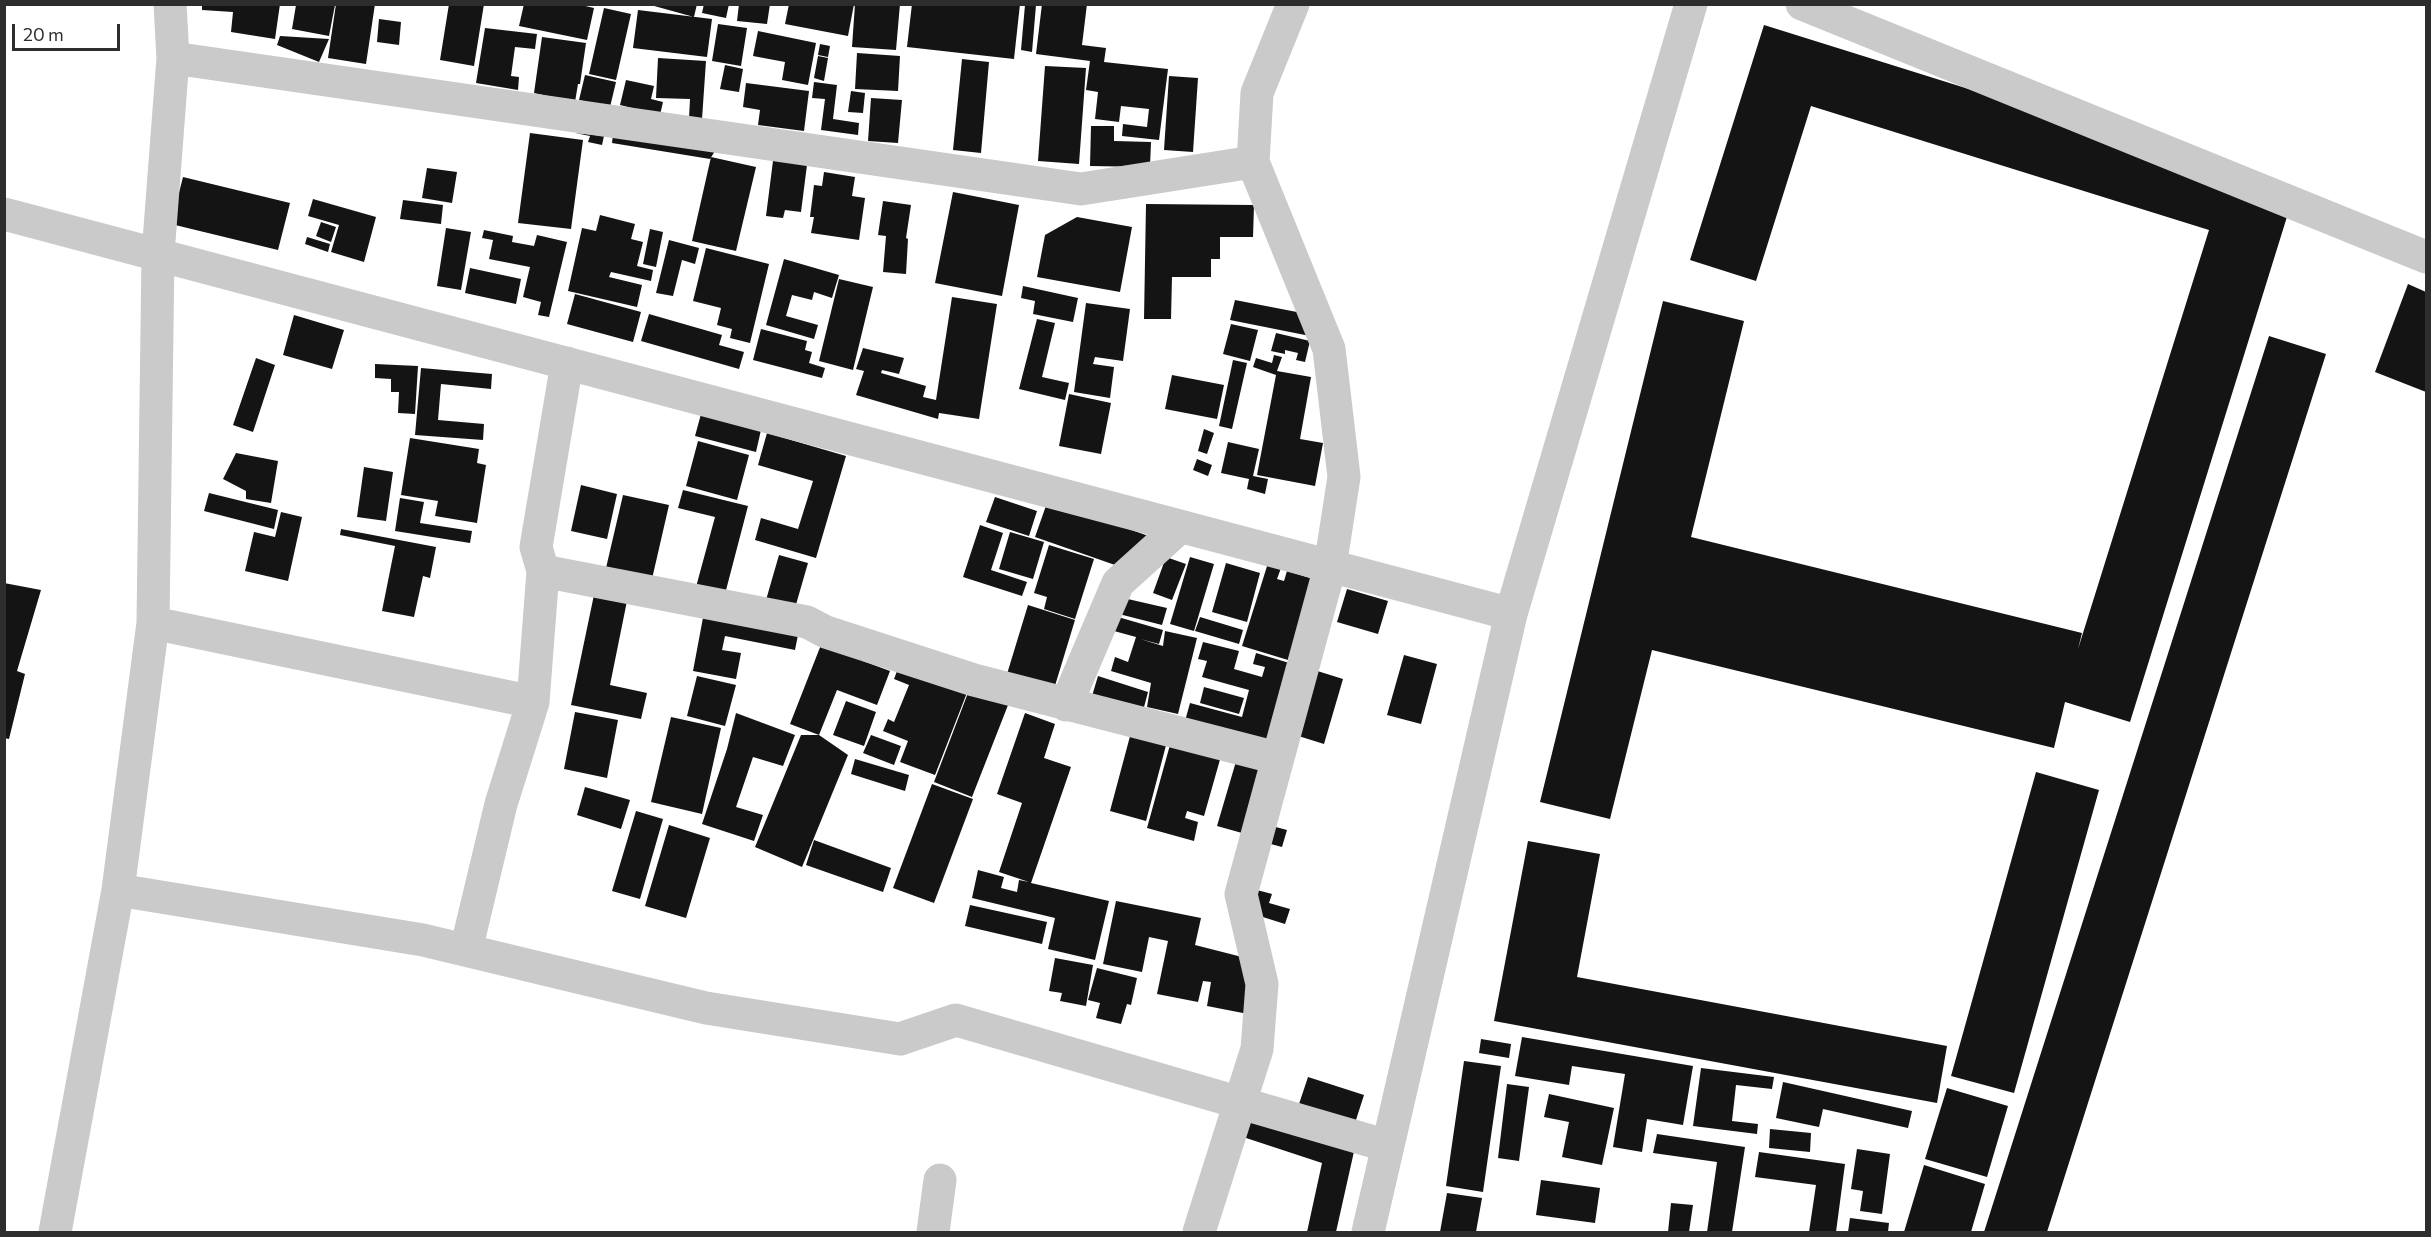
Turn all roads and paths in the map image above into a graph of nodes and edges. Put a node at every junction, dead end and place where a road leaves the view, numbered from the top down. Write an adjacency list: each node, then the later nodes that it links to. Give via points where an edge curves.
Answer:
1 (170, 4): 5 (street)
2 (1293, 4): 6 (street, via 1257,93)
3 (1691, 4): 14 (street)
4 (1802, 4): 9 (street)
5 (173, 58): 6 (street, via 1081,189); 8 (street)
6 (1253, 162): 12 (street, via 1329,349 1344,477)
7 (4, 214): 8 (street)
8 (158, 254): 10 (street); 15 (street)
9 (2427, 257)
10 (567, 363): 11 (street); 13 (street, via 536,548)
11 (1180, 527): 12 (street); 17 (street, via 1118,583)
12 (1330, 567): 14 (street); 18 (street)
13 (543, 571): 16 (street); 17 (street, via 807,622 825,632)
14 (1511, 614): 22 (street)
15 (153, 623): 16 (street); 19 (street)
16 (533, 702): 20 (street, via 501,804)
17 (1066, 705): 18 (street)
18 (1277, 758): 21 (street, via 1241,894 1262,984 1257,1049)
19 (118, 890): 20 (street); 24 (street)
20 (466, 950): 21 (street, via 706,1008 900,1039 956,1020)
21 (1241, 1103): 22 (street); 26 (street)
22 (1388, 1146): 27 (street)
23 (940, 1180): 25 (street)
24 (56, 1233)
25 (933, 1233)
26 (1198, 1233)
27 (1368, 1233)

